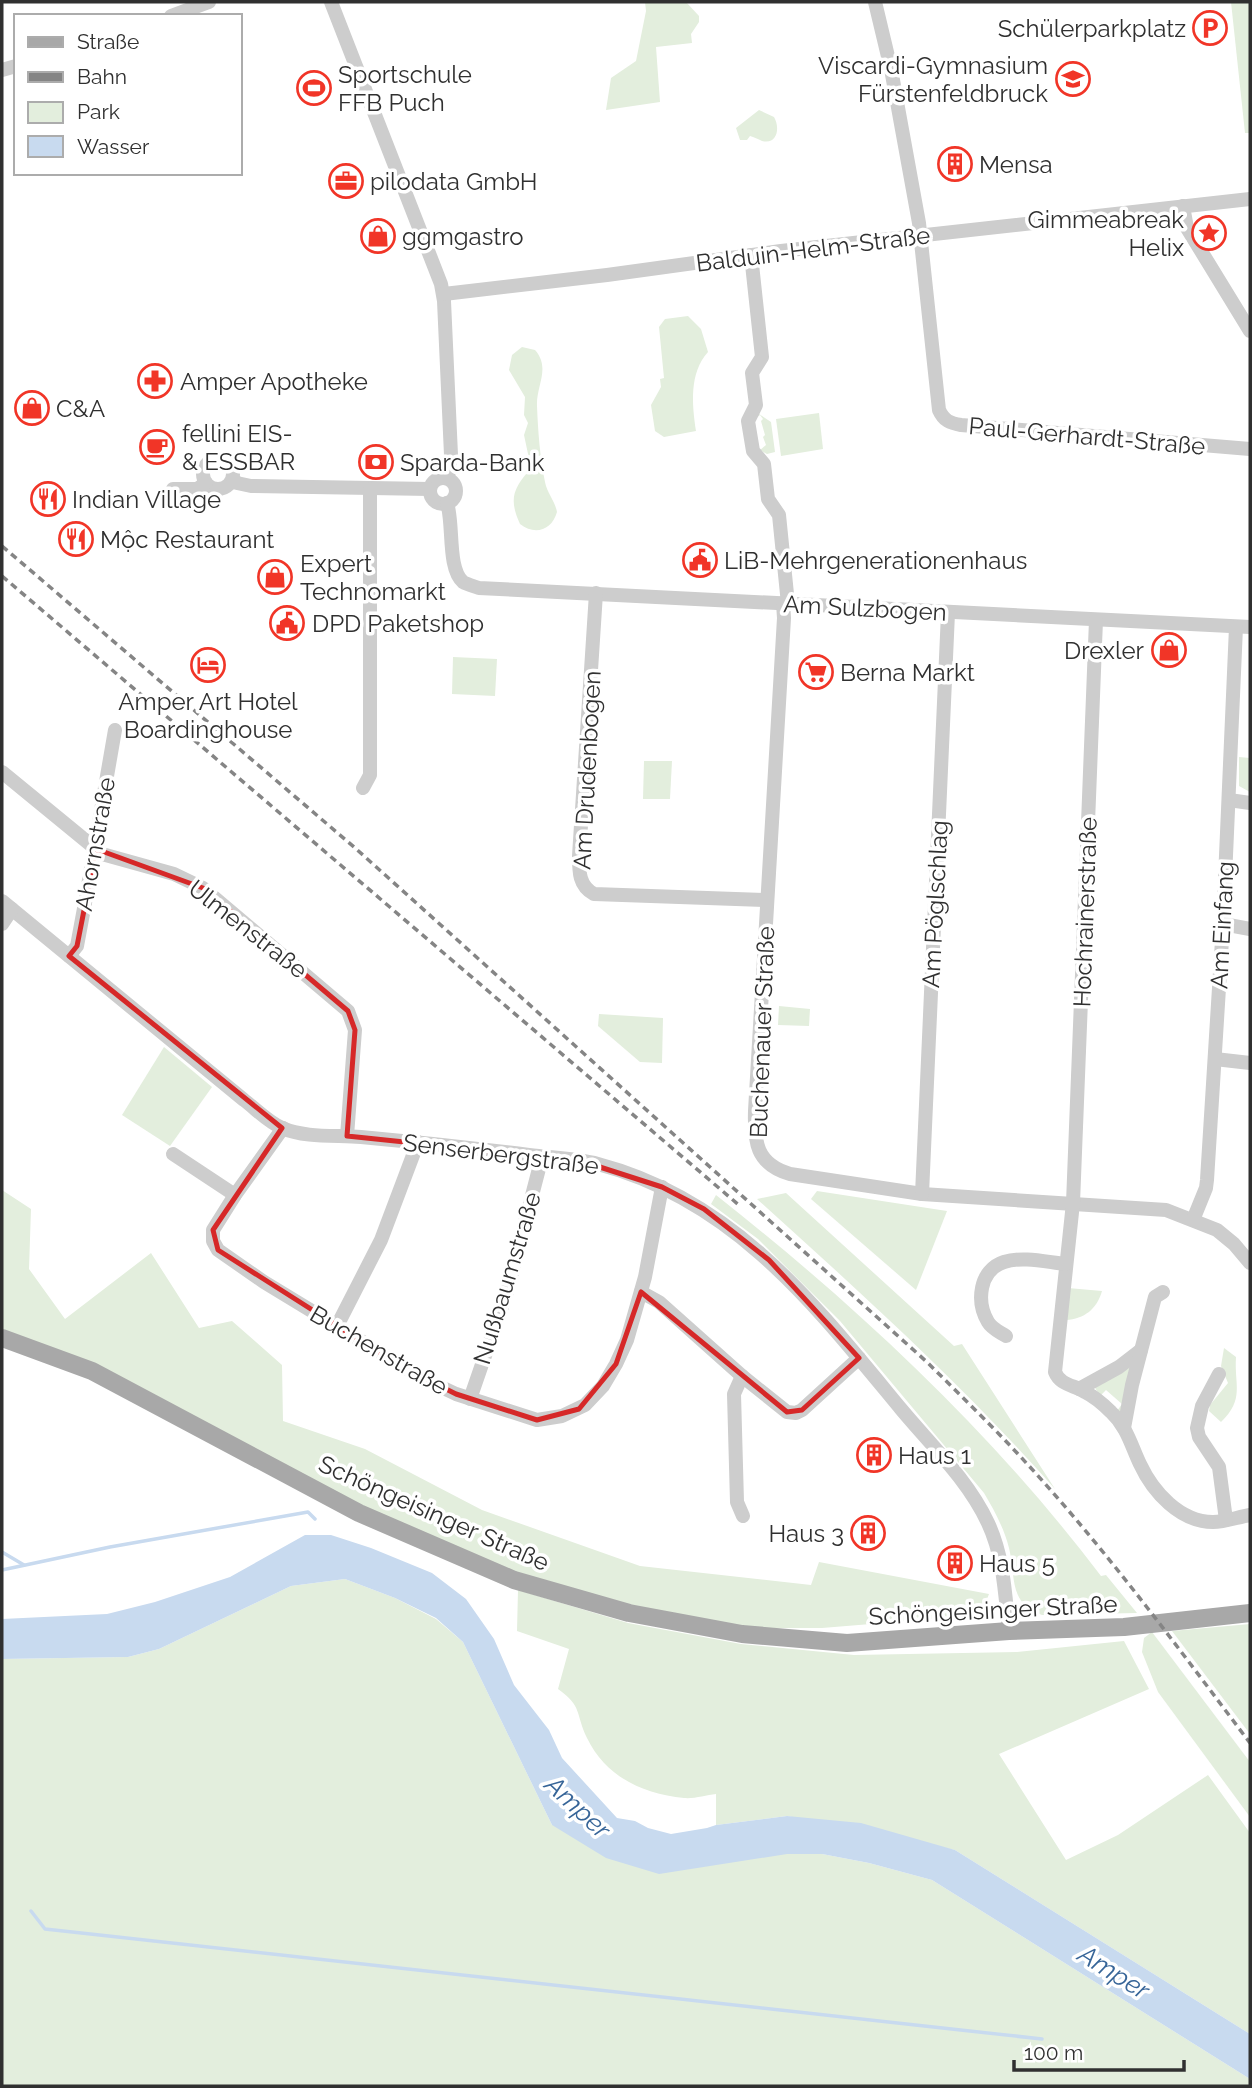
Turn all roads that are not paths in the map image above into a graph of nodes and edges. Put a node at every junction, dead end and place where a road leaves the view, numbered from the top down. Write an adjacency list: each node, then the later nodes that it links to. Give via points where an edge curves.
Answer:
1 (209, 2): 4 (street)
2 (331, 2): 9 (street)
3 (875, 2): 7 (street, Paul-Gerhardt-Straße)
4 (176, 14)
5 (1250, 199): 6 (street, Balduin-Helm-Straße)
6 (1183, 206): 7 (street, Balduin-Helm-Straße); 10 (street, via 1187,228)
7 (921, 235): 8 (street, Balduin-Helm-Straße); 11 (street, Paul-Gerhardt-Straße, via 939,410 949,422)
8 (751, 256): 9 (street, Balduin-Helm-Straße); 20 (street, Buchenauer Straße, via 762,357 752,373 756,405 748,421 752,451 764,464 768,499 779,515)
9 (444, 294): 12 (street)
10 (1250, 331)
11 (1250, 449)
12 (448, 478): 17 (street, via 438,478); 18 (street, via 457,491)
13 (233, 479): 14 (street, via 220,489); 14 (street, via 228,455 206,465); 15 (street, via 251,486)
14 (206, 483): 16 (street, via 197,489)
15 (370, 488): 17 (street); 26 (street, via 370,775)
16 (173, 489)
17 (430, 489): 18 (street, via 435,500)
18 (447, 503): 19 (street, Am Sulzbogen, via 453,557 462,581 480,588)
19 (596, 593): 20 (street, Am Sulzbogen); 30 (street, Am Drudenbogen, via 579,856 582,884 594,894)
20 (785, 603): 21 (street, Am Sulzbogen); 30 (street, Buchenauer Straße)
21 (948, 613): 22 (street, Am Sulzbogen); 44 (street, Am Pöglschlag)
22 (1096, 620): 23 (street, Am Sulzbogen); 46 (street, Hochrainerstraße)
23 (1243, 627): 27 (street, Am Einfang)
24 (115, 730): 29 (street, Ahornstraße)
25 (2, 772): 29 (street, Ulmenstraße)
26 (363, 788)
27 (1229, 800): 28 (street); 33 (street, Am Einfang)
28 (1250, 803)
29 (96, 849): 35 (street, Ahornstraße, via 77,946); 39 (street, Ulmenstraße, via 102,855 178,875 203,888 348,1011 355,1030)
30 (767, 900): 44 (street, Buchenauer Straße, via 754,1121 759,1152 771,1165 790,1174)
31 (7, 905): 32 (street); 35 (street, Senserbergstraße)
32 (2, 924)
33 (1223, 925): 34 (street); 36 (street, Am Einfang)
34 (1250, 929)
35 (69, 956): 38 (street, Senserbergstraße)
36 (1214, 1059): 37 (street); 47 (street, Am Einfang, via 1206,1188)
37 (1250, 1063)
38 (282, 1128): 39 (street, Senserbergstraße); 45 (street, Buchenstraße)
39 (347, 1136): 40 (street, Senserbergstraße)
40 (418, 1142): 42 (street, Senserbergstraße); 52 (street, via 381,1240)
41 (173, 1154): 45 (street)
42 (542, 1157): 43 (street, Senserbergstraße, via 598,1164); 60 (street, Nußbaumstraße, via 507,1292)
43 (662, 1187): 50 (street, Buchenstraße); 56 (street, Senserbergstraße, via 704,1209 769,1260)
44 (922, 1194): 46 (street, Buchenauer Straße)
45 (235, 1195): 52 (street, Buchenstraße, via 213,1230 218,1250)
46 (1073, 1203): 47 (street, Buchenauer Straße, via 1153,1207); 49 (street, Hochrainerstraße)
47 (1193, 1220): 48 (street, Buchenauer Straße, via 1224,1236)
48 (1250, 1263)
49 (1065, 1264): 53 (street, via 1014,1259 991,1269 981,1300 988,1322); 59 (street, Hochrainerstraße, via 1054,1367 1059,1380)
50 (641, 1292): 58 (street, via 659,1302); 60 (street, Buchenstraße, via 616,1364 593,1398 579,1409 555,1419 537,1420)
51 (1163, 1292): 55 (street, via 1155,1297)
52 (337, 1326): 60 (street, Buchenstraße, via 422,1378)
53 (1006, 1336)
54 (2, 1338): 66 (main road, Schöngeisinger Straße, via 92,1370 359,1513 514,1580 629,1613 742,1634 847,1643)
55 (1141, 1350): 59 (street); 61 (street)
56 (859, 1358): 58 (street, via 796,1413 787,1412); 66 (street, Senserbergstraße, via 981,1508 998,1550)
57 (1219, 1374): 64 (street, via 1196,1428 1219,1466)
58 (742, 1376): 63 (street, via 734,1394 737,1502)
59 (1079, 1389): 61 (street, Hochrainerstraße, via 1105,1406)
60 (470, 1398)
61 (1124, 1428): 64 (street, Hochrainerstraße, via 1143,1470 1167,1502 1201,1520)
62 (1250, 1515): 64 (street, Hochrainerstraße)
63 (743, 1516)
64 (1226, 1520)
65 (1250, 1613): 66 (main road, Schöngeisinger Straße, via 1124,1627)
66 (1009, 1631)

